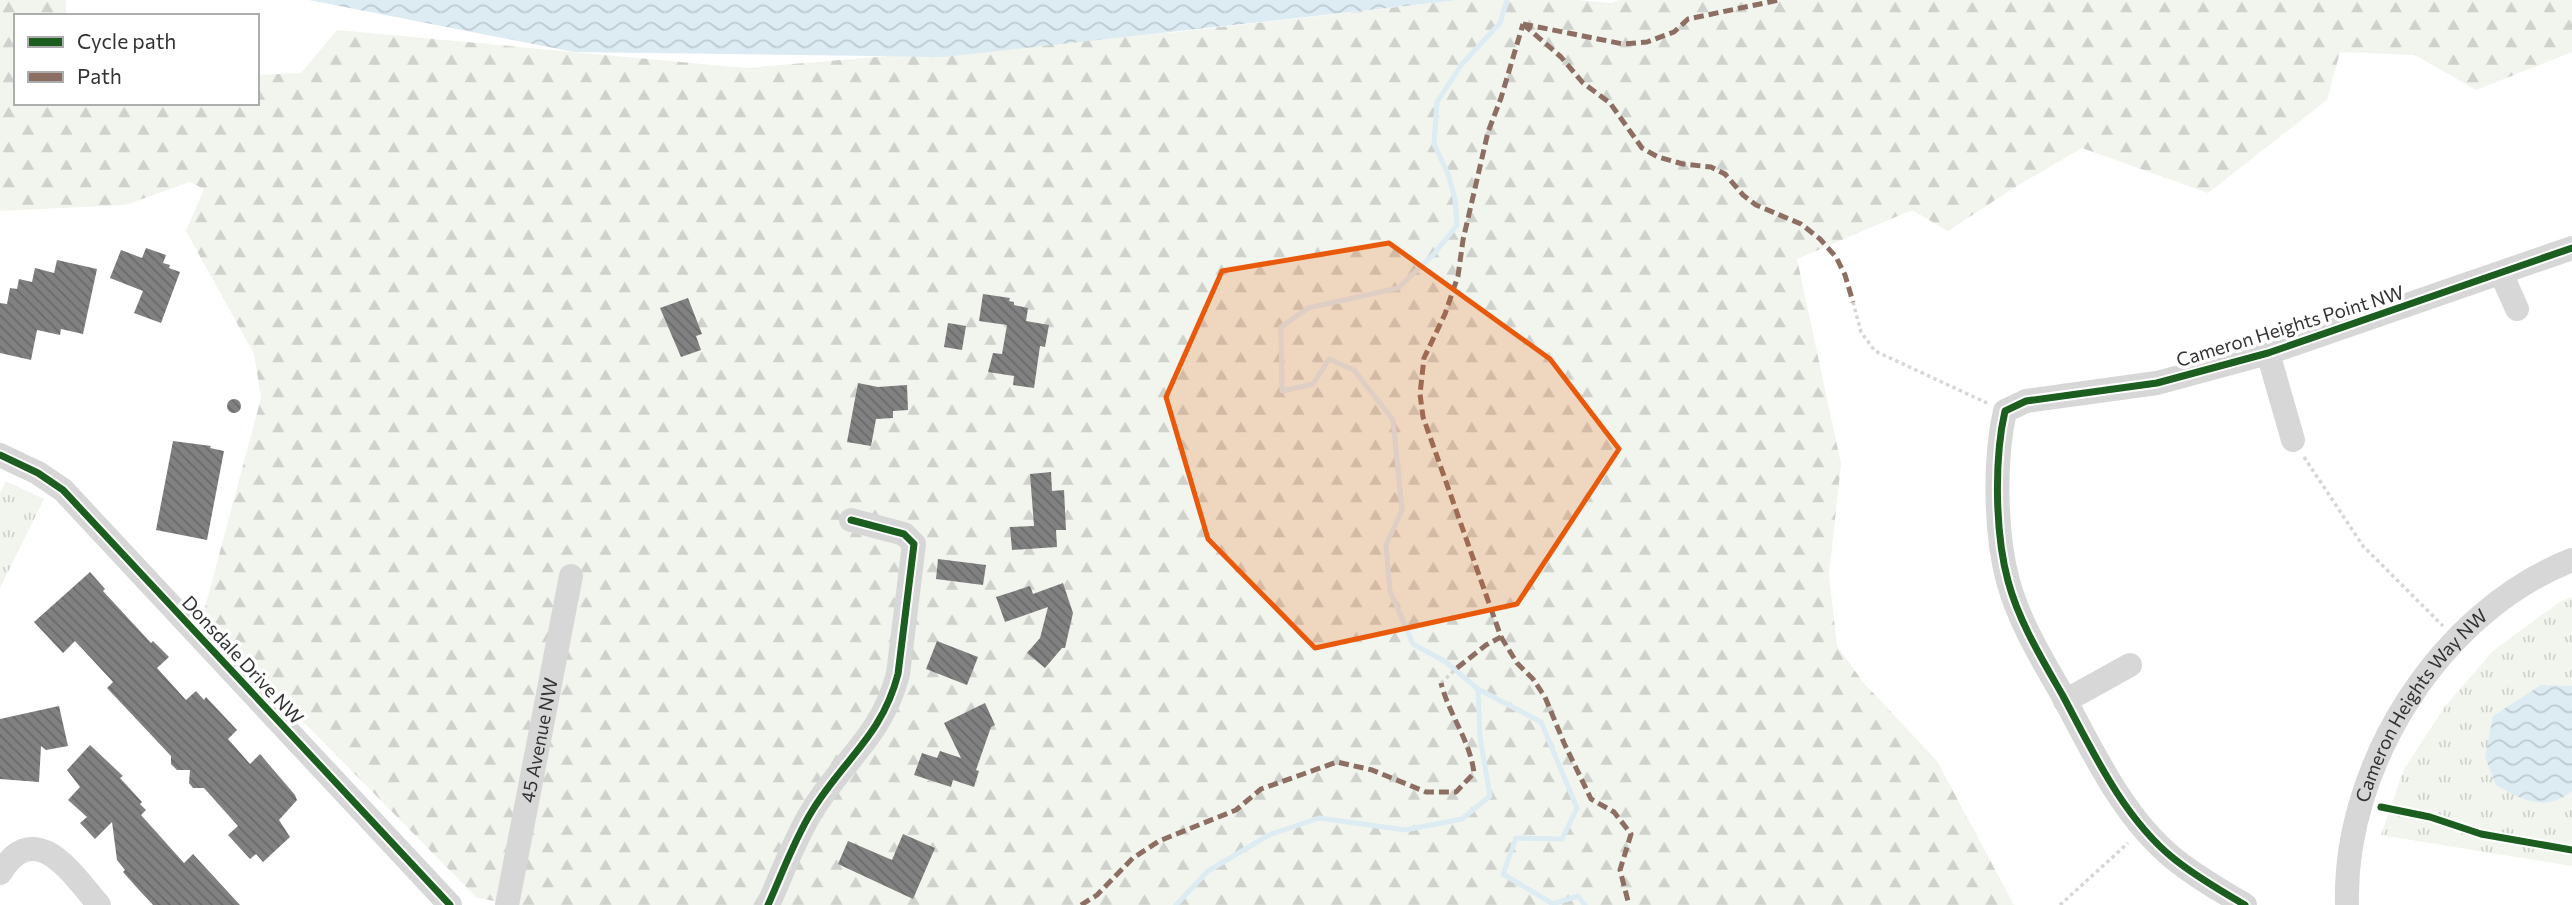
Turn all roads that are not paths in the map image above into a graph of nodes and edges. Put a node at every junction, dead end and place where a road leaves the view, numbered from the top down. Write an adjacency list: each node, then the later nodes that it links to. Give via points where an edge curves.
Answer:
1 (2572, 248): 2 (street, Cameron Heights Point NW)
2 (2501, 273): 3 (street); 4 (street, Cameron Heights Point NW)
3 (2517, 309)
4 (2268, 353): 5 (street, Cameron Heights Point NW); 11 (street, Cameron Heights Point NW, via 2157,383 2026,401 2005,411 1998,507 2003,557 2020,617)
5 (2293, 440)
6 (0, 455): 14 (street, Donsdale Drive NW, via 38,472 63,490)
7 (850, 520): 16 (street, via 904,534 914,544 895,689 878,724 811,811)
8 (2572, 560): 18 (street, Cameron Heights Way NW, via 2516,589 2456,640 2405,704 2364,798 2352,844)
9 (571, 576): 15 (street, 45 Avenue NW)
10 (2130, 665): 11 (street)
11 (2065, 701): 17 (street, via 2144,828 2172,858)
12 (0, 873): 13 (street, via 18,852 38,849 57,859)
13 (99, 905)
14 (450, 905)
15 (507, 905)
16 (768, 905)
17 (2245, 905)
18 (2347, 905)

